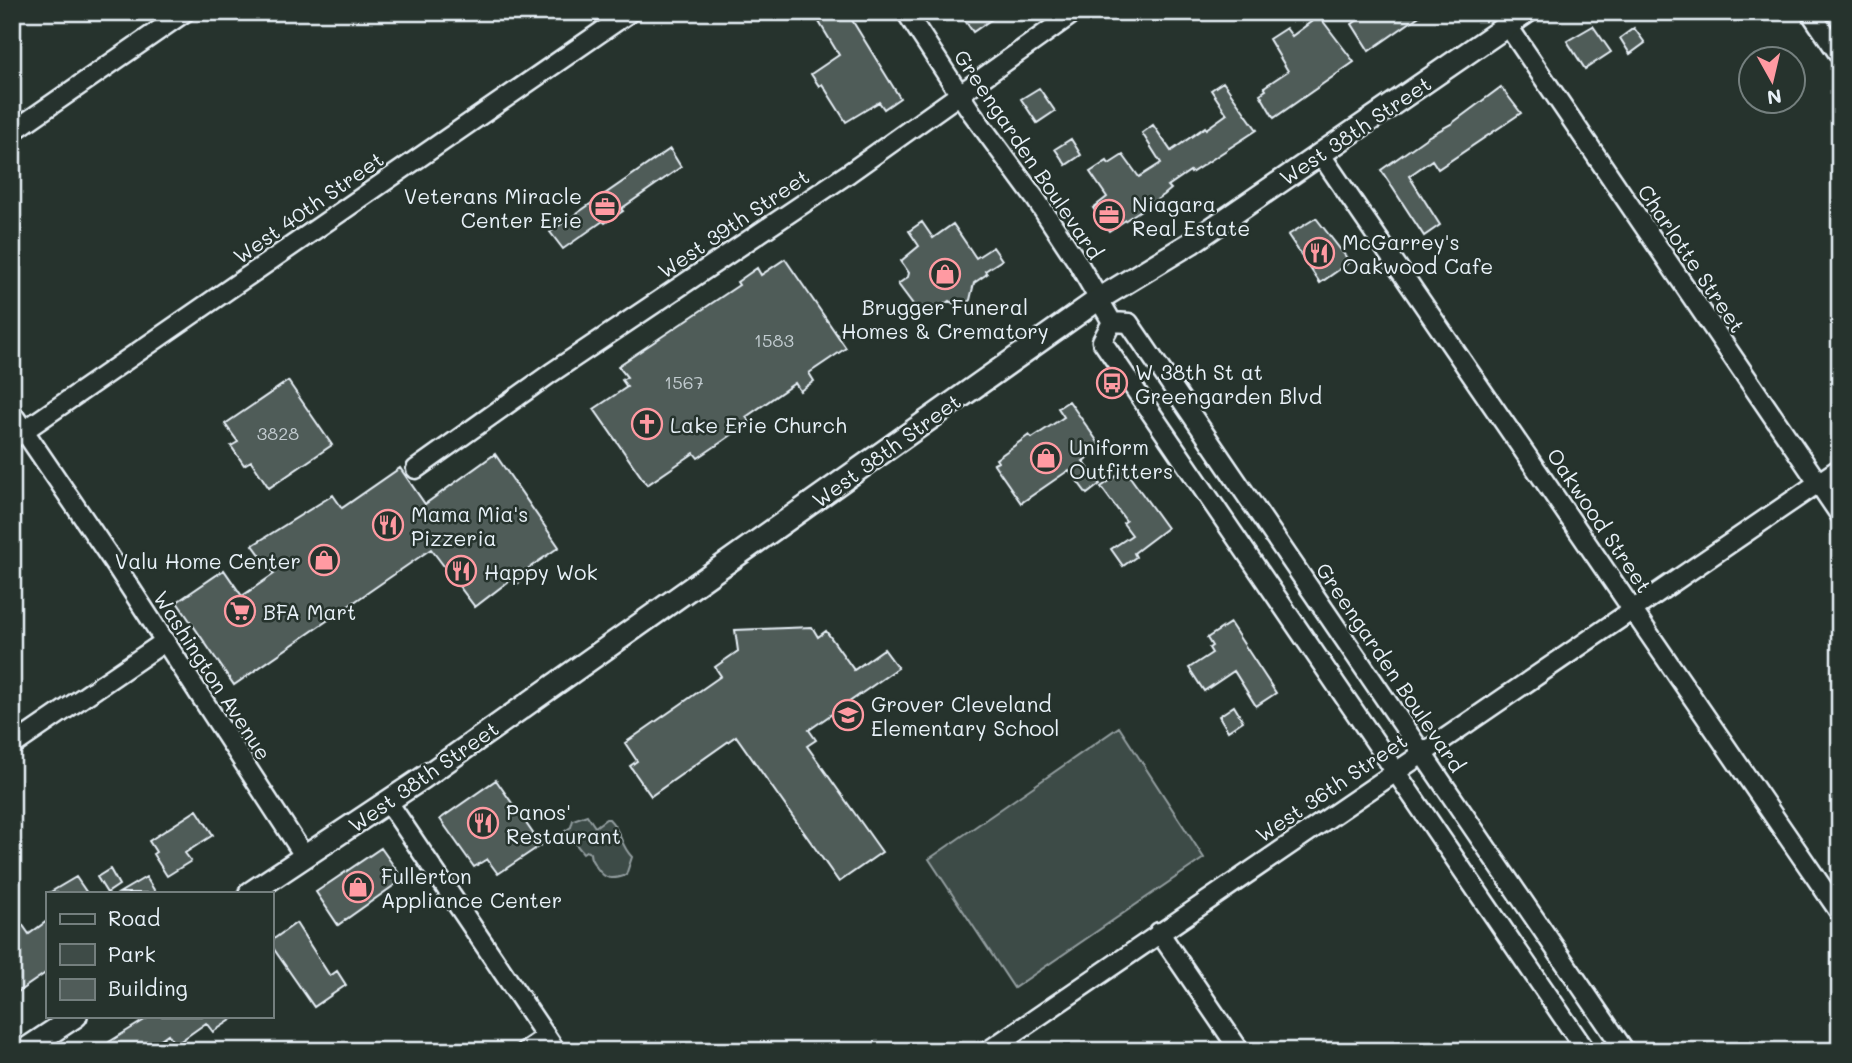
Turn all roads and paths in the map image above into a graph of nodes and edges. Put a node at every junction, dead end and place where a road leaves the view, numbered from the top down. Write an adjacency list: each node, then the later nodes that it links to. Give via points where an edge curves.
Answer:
1 (185, 12): 10 (street)
2 (630, 12): 15 (street, West 40th Street)
3 (906, 12): 9 (street, Greengarden Boulevard)
4 (1075, 12): 9 (street, West 39th Street)
5 (1527, 12): 7 (main road, West 38th Street)
6 (1810, 12): 8 (street)
7 (1508, 26): 11 (main road, West 38th Street); 18 (street, Charlotte Street)
8 (1840, 56)
9 (959, 93): 12 (street, Greengarden Boulevard, via 1037,201); 17 (street, West 39th Street)
10 (12, 132)
11 (1321, 155): 12 (main road, West 38th Street); 20 (street, Oakwood Street)
12 (1099, 299): 13 (street, Greengarden Boulevard); 25 (main road, West 38th Street)
13 (1112, 322): 23 (street, Greengarden Boulevard, via 1129,323); 24 (street, via 1102,341)
14 (12, 413): 15 (street, Washington Avenue)
15 (18, 435): 21 (street, Washington Avenue)
16 (1840, 468): 18 (street, West 36th Street)
17 (415, 469)
18 (1818, 483): 19 (street, Charlotte Street); 20 (street, West 36th Street)
19 (1840, 515)
20 (1633, 608): 23 (street, West 36th Street); 28 (street, Oakwood Street)
21 (164, 642): 22 (street); 26 (street, Washington Avenue)
22 (12, 746)
23 (1422, 752): 24 (street, West 36th Street); 37 (street, Greengarden Boulevard)
24 (1396, 770): 29 (street, West 36th Street); 36 (street)
25 (388, 802): 26 (main road, West 38th Street); 31 (street)
26 (305, 857): 27 (main road, West 38th Street)
27 (252, 892)
28 (1840, 913)
29 (1159, 932): 34 (street, West 36th Street); 35 (street)
30 (73, 1018): 32 (main road)
31 (551, 1044): 33 (street)
32 (23, 1051)
33 (525, 1051)
34 (988, 1051)
35 (1240, 1051)
36 (1586, 1051)
37 (1625, 1051)

